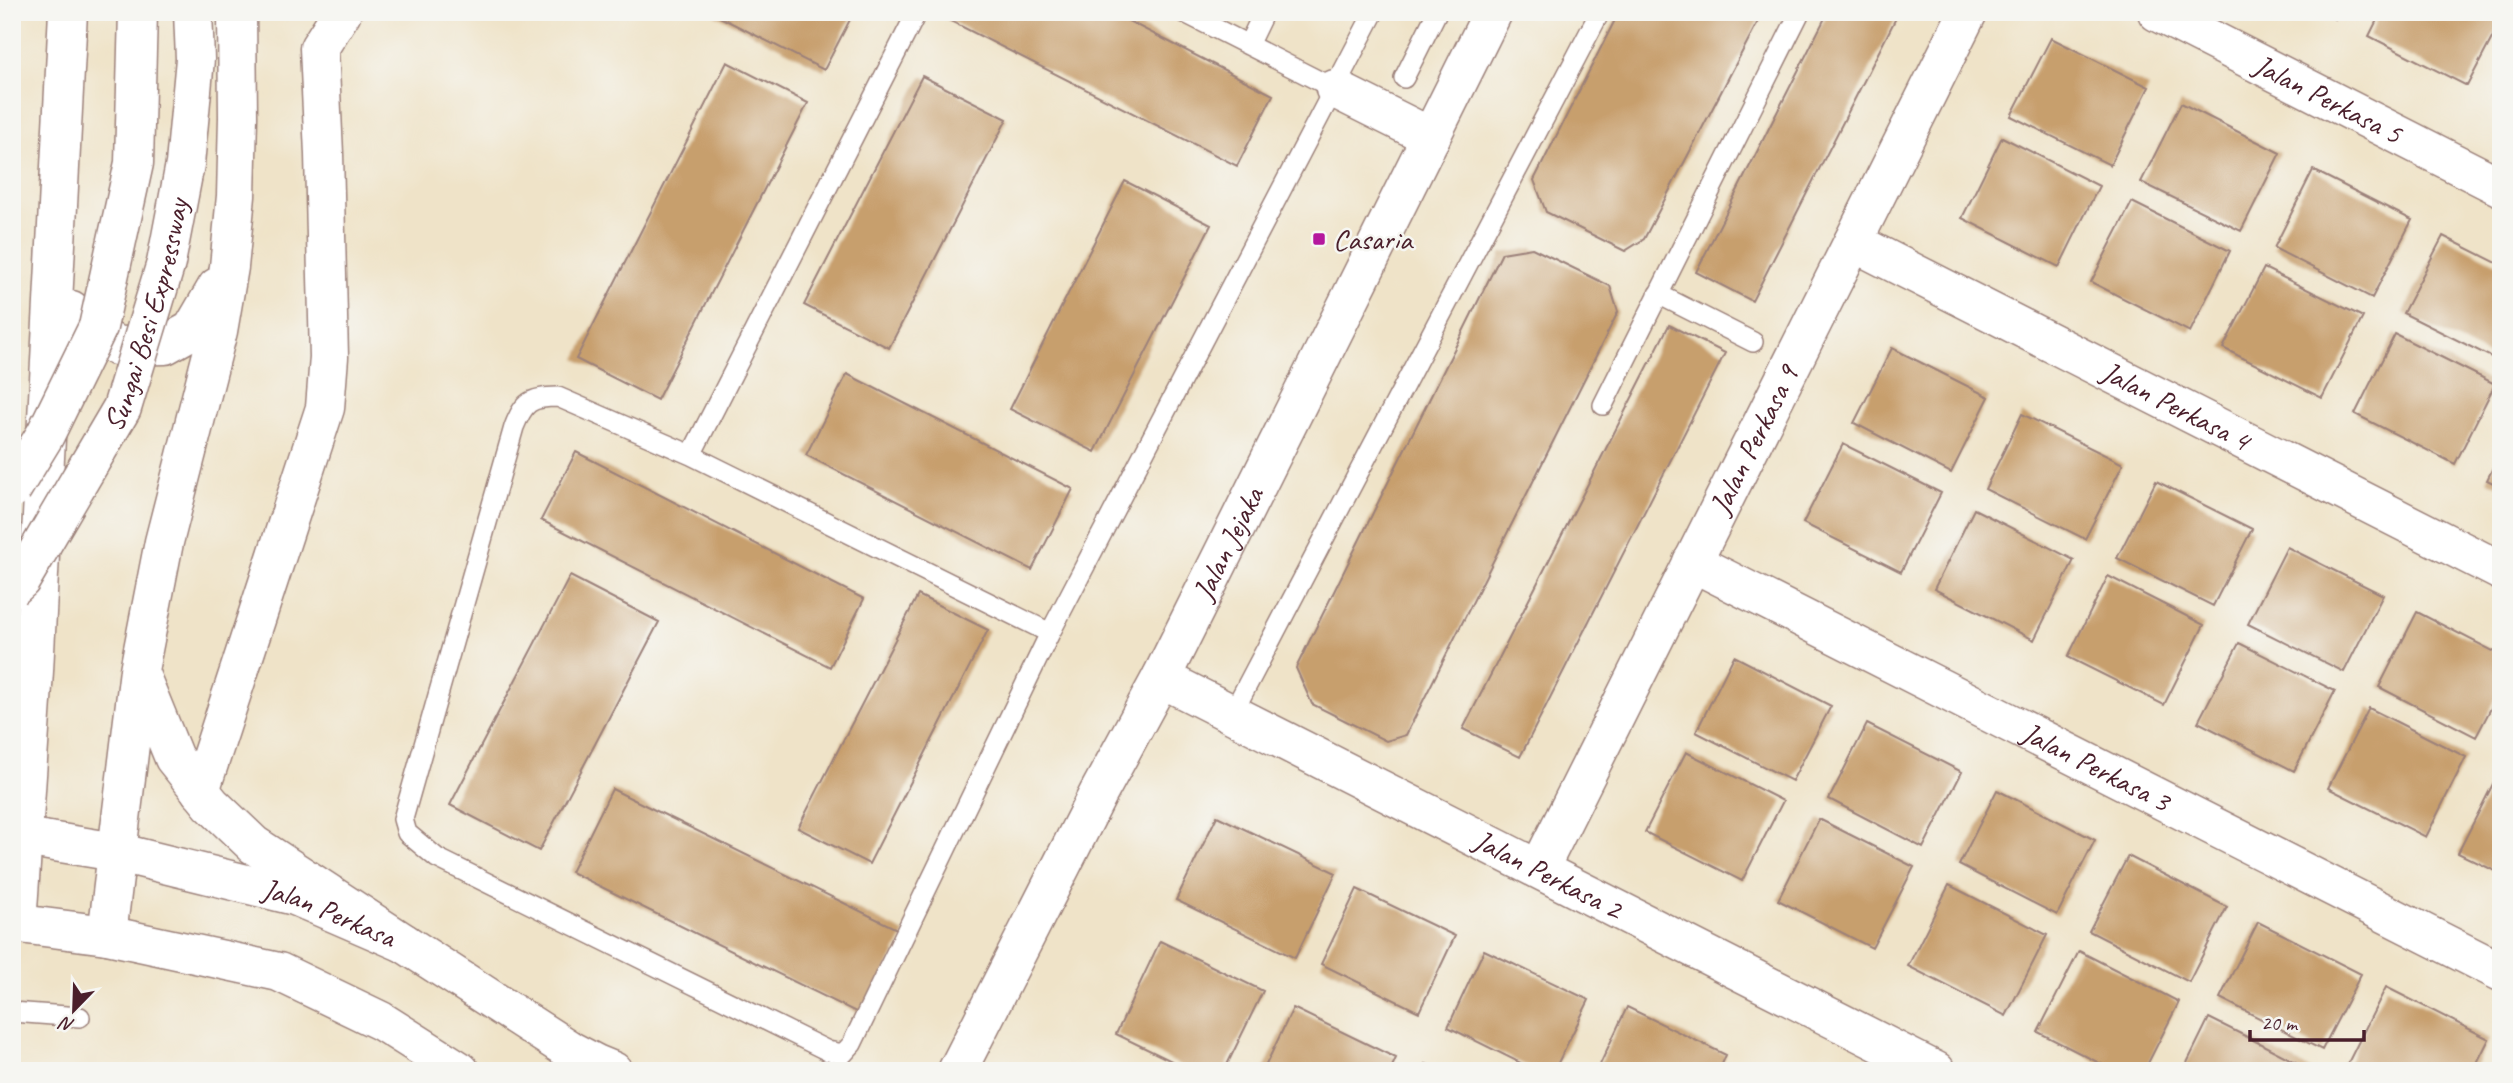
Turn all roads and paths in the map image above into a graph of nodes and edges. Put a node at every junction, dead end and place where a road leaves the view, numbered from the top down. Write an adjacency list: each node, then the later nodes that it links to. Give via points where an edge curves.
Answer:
1 (68, 12): 23 (main road)
2 (138, 12): 28 (main road, Sungai Besi Expressway, bridge, via 134,163 97,327 45,435)
3 (192, 12): 31 (main road, Sungai Besi Expressway, bridge, via 195,59 185,164 166,263 122,408 21,580)
4 (237, 12): 22 (main road, via 236,196)
5 (342, 12): 37 (main road, via 318,48 329,357 325,408)
6 (917, 12): 27 (lane)
7 (1183, 12): 16 (lane)
8 (1264, 12): 16 (lane)
9 (1374, 12): 18 (lane)
10 (1437, 12): 17 (lane)
11 (1493, 12): 19 (main road, Jalan Jejaka)
12 (1600, 12): 36 (lane)
13 (1800, 12): 24 (lane)
14 (1968, 12): 21 (main road, Jalan Perkasa 9)
15 (2157, 12): 20 (main road, Jalan Perkasa 5)
16 (1248, 45): 18 (lane)
17 (1404, 78)
18 (1335, 89): 19 (main road); 32 (lane)
19 (1431, 137): 35 (main road, Jalan Jejaka)
20 (2501, 187)
21 (1853, 242): 29 (main road, Jalan Perkasa 9); 30 (main road, Jalan Perkasa 4)
22 (229, 267): 23 (main road, via 192,330 165,345 116,346 74,315); 33 (main road)
23 (54, 278): 34 (main road)
24 (1658, 294): 25 (lane); 26 (lane)
25 (1753, 342)
26 (1603, 405)
27 (691, 455): 32 (lane); 32 (lane, via 558,397 538,397 522,407 403,819 407,833 437,858 828,1052 842,1054 852,1044)
28 (12, 489)
29 (1692, 562): 40 (main road, Jalan Perkasa 9); 44 (main road, Jalan Perkasa 3)
30 (2501, 571)
31 (12, 588)
32 (1049, 633)
33 (139, 670): 37 (main road, via 174,758); 39 (main road)
34 (23, 676): 38 (main road)
35 (1161, 678): 36 (main road, Jalan Perkasa 2); 49 (main road, Jalan Jejaka)
36 (1231, 713): 40 (main road, Jalan Perkasa 2)
37 (200, 791): 43 (main road, via 254,845)
38 (17, 835): 39 (main road, Jalan Perkasa); 41 (main road)
39 (116, 852): 42 (main road); 43 (main road, Jalan Perkasa, via 295,896)
40 (1539, 869): 50 (main road, Jalan Perkasa 2)
41 (15, 923): 42 (main road)
42 (107, 935): 47 (main road, via 279,972 381,1021)
43 (404, 943): 48 (main road, Jalan Perkasa, via 571,1051)
44 (2501, 972)
45 (12, 1012): 46 (lane)
46 (80, 1017)
47 (460, 1071)
48 (613, 1071)
49 (957, 1071)
50 (1936, 1071)

